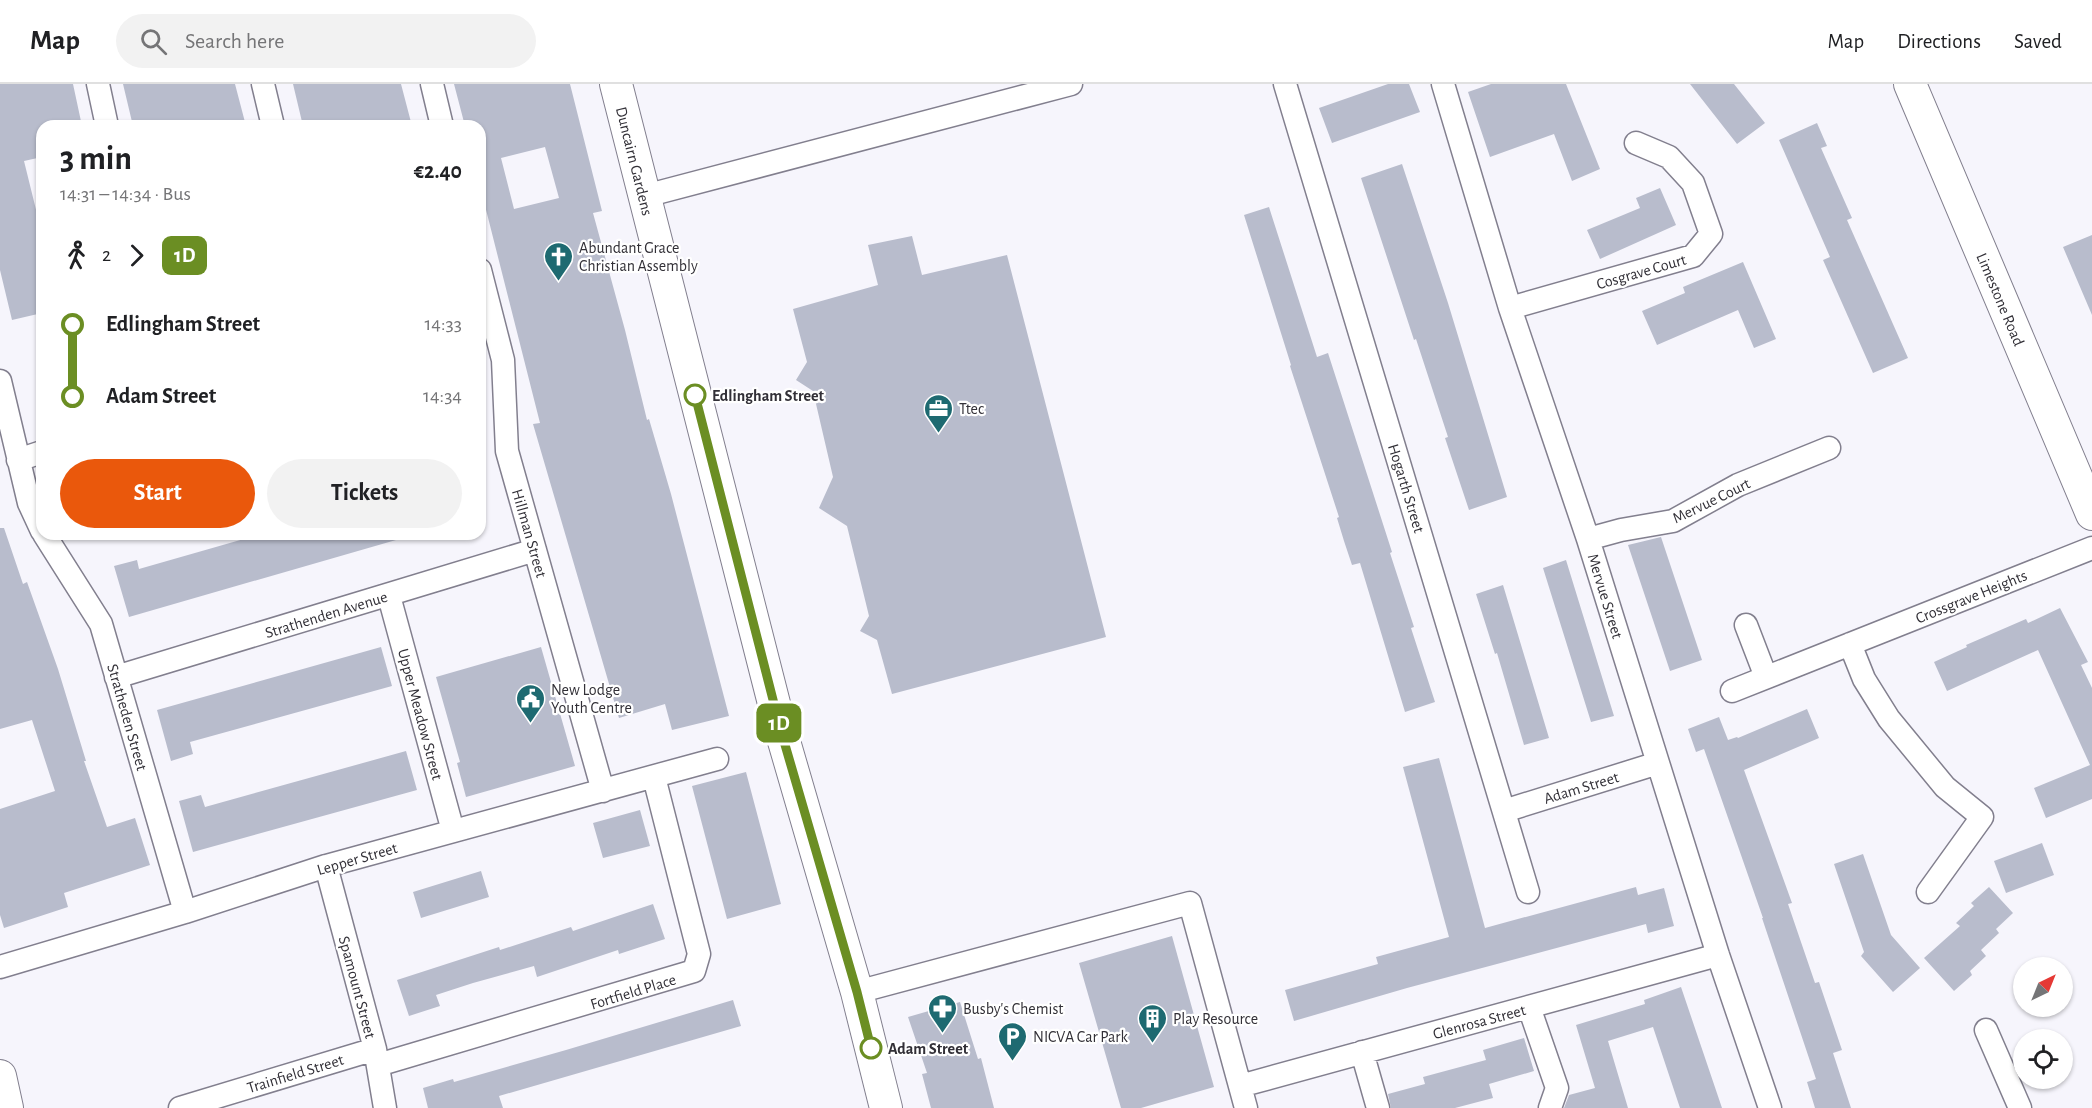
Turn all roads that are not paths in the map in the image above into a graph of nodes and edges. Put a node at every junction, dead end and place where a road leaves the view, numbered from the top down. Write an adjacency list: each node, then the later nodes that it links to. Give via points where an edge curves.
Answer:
1 (98, 84): 9 (street)
2 (263, 84): 10 (street)
3 (432, 84): 11 (street)
4 (616, 84): 13 (street, Duncairn Gardens)
5 (1071, 84): 13 (street)
6 (1286, 84): 36 (street, Hogarth Street)
7 (1443, 84): 15 (street, Mervue Street)
8 (1910, 84): 20 (street, Limestone Road)
9 (106, 120)
10 (272, 120)
11 (441, 120)
12 (1636, 144): 15 (street, Cosgrave Court, via 1669,157 1693,183 1711,234 1693,256)
13 (645, 196): 44 (street, Duncairn Gardens, via 781,731)
14 (486, 293): 25 (street, Hillman Street, via 503,360 507,451)
15 (1510, 308): 22 (street, Mervue Street)
16 (0, 381): 19 (street, Stratheden Street)
17 (1829, 448): 22 (street, Mervue Court, via 1738,485 1673,521)
18 (36, 454): 19 (street)
19 (18, 460): 21 (street, Stratheden Street)
20 (2092, 514)
21 (36, 518)
22 (1588, 539): 33 (street, Mervue Street)
23 (48, 540): 29 (street, Stratheden Street, via 101,624)
24 (2092, 548): 28 (street, Crossgrave Heights)
25 (536, 550): 26 (street, Strathenden Avenue); 35 (street, Hillman Street)
26 (389, 596): 29 (street, Strathenden Avenue); 37 (street, Upper Meadow Street)
27 (1746, 625): 30 (street)
28 (1850, 644): 30 (street, Crossgrave Heights); 40 (street, via 1864,679 1889,719 1946,787 1982,817)
29 (116, 677): 41 (street, Stratheden Street)
30 (1766, 678): 31 (street, Crossgrave Heights)
31 (1732, 691)
32 (717, 759): 34 (street, Lepper Street)
33 (1658, 763): 36 (street, Adam Street); 42 (street, Mervue Street)
34 (654, 777): 35 (street, Lepper Street); 48 (street, Fortfield Place, via 699,954 694,971)
35 (603, 791): 37 (street, Lepper Street)
36 (1504, 811): 39 (street, Hogarth Street)
37 (453, 831): 38 (street, Lepper Street)
38 (326, 866): 41 (street, Lepper Street); 48 (street, Spamount Street)
39 (1528, 892)
40 (1928, 892)
41 (185, 912): 43 (street, Lepper Street)
42 (1718, 955): 45 (street, Glenrosa Street); 58 (street, Mervue Street)
43 (0, 967)
44 (857, 992): 50 (street, via 1190,903); 54 (street, Duncairn Gardens)
45 (1529, 1007): 47 (street, Glenrosa Street); 57 (street, via 1557,1088)
46 (1986, 1030): 59 (street)
47 (1362, 1052): 50 (street, Glenrosa Street); 56 (street)
48 (377, 1057): 52 (street, Trainfield Street); 53 (street, Spamount Street)
49 (0, 1077): 51 (street)
50 (1240, 1086): 55 (street)
51 (7, 1108)
52 (180, 1108)
53 (385, 1108)
54 (886, 1108)
55 (1246, 1108)
56 (1378, 1108)
57 (1550, 1108)
58 (1770, 1108)
59 (2020, 1108)

